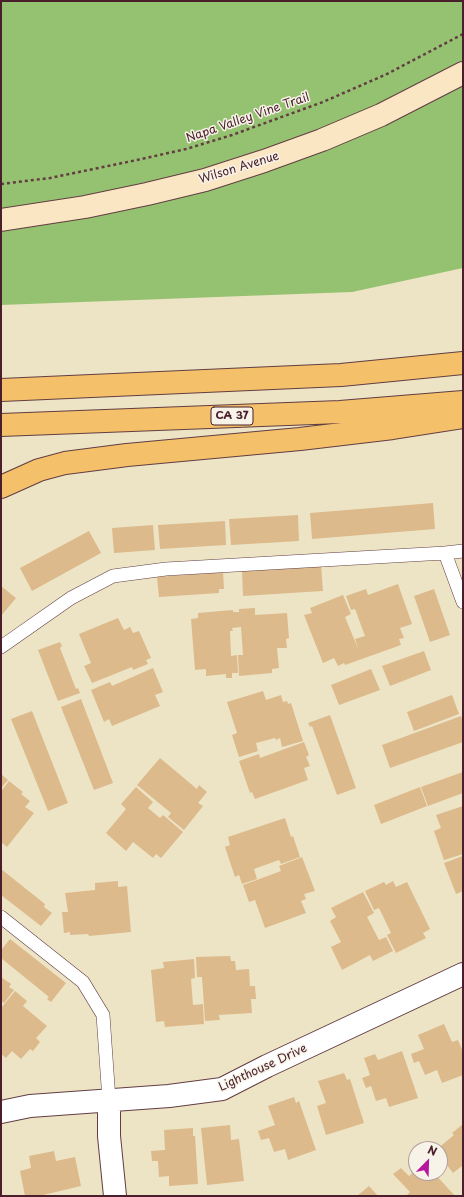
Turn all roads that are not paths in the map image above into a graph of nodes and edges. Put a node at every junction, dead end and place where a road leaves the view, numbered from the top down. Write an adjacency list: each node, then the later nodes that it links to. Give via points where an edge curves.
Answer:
1 (463, 73): 2 (main road, Wilson Avenue, via 381,115 322,140 205,180 85,207)
2 (1, 220)
3 (463, 351): 5 (highway)
4 (463, 364): 5 (highway)
5 (341, 375): 6 (highway)
6 (1, 390)
7 (463, 402): 9 (highway, CA 37, via 340,412)
8 (463, 417): 10 (highway, via 393,428 65,463 39,470)
9 (1, 425)
10 (1, 487)
11 (463, 551): 12 (lane)
12 (445, 553): 13 (lane); 14 (lane, via 166,569 113,576 71,598)
13 (463, 602)
14 (1, 647)
15 (1, 917): 17 (lane, via 83,982 103,1015)
16 (463, 974): 17 (street, Lighthouse Drive, via 222,1089)
17 (109, 1100): 18 (street, Lighthouse Drive, via 30,1106); 19 (street)
18 (1, 1112)
19 (115, 1196)

